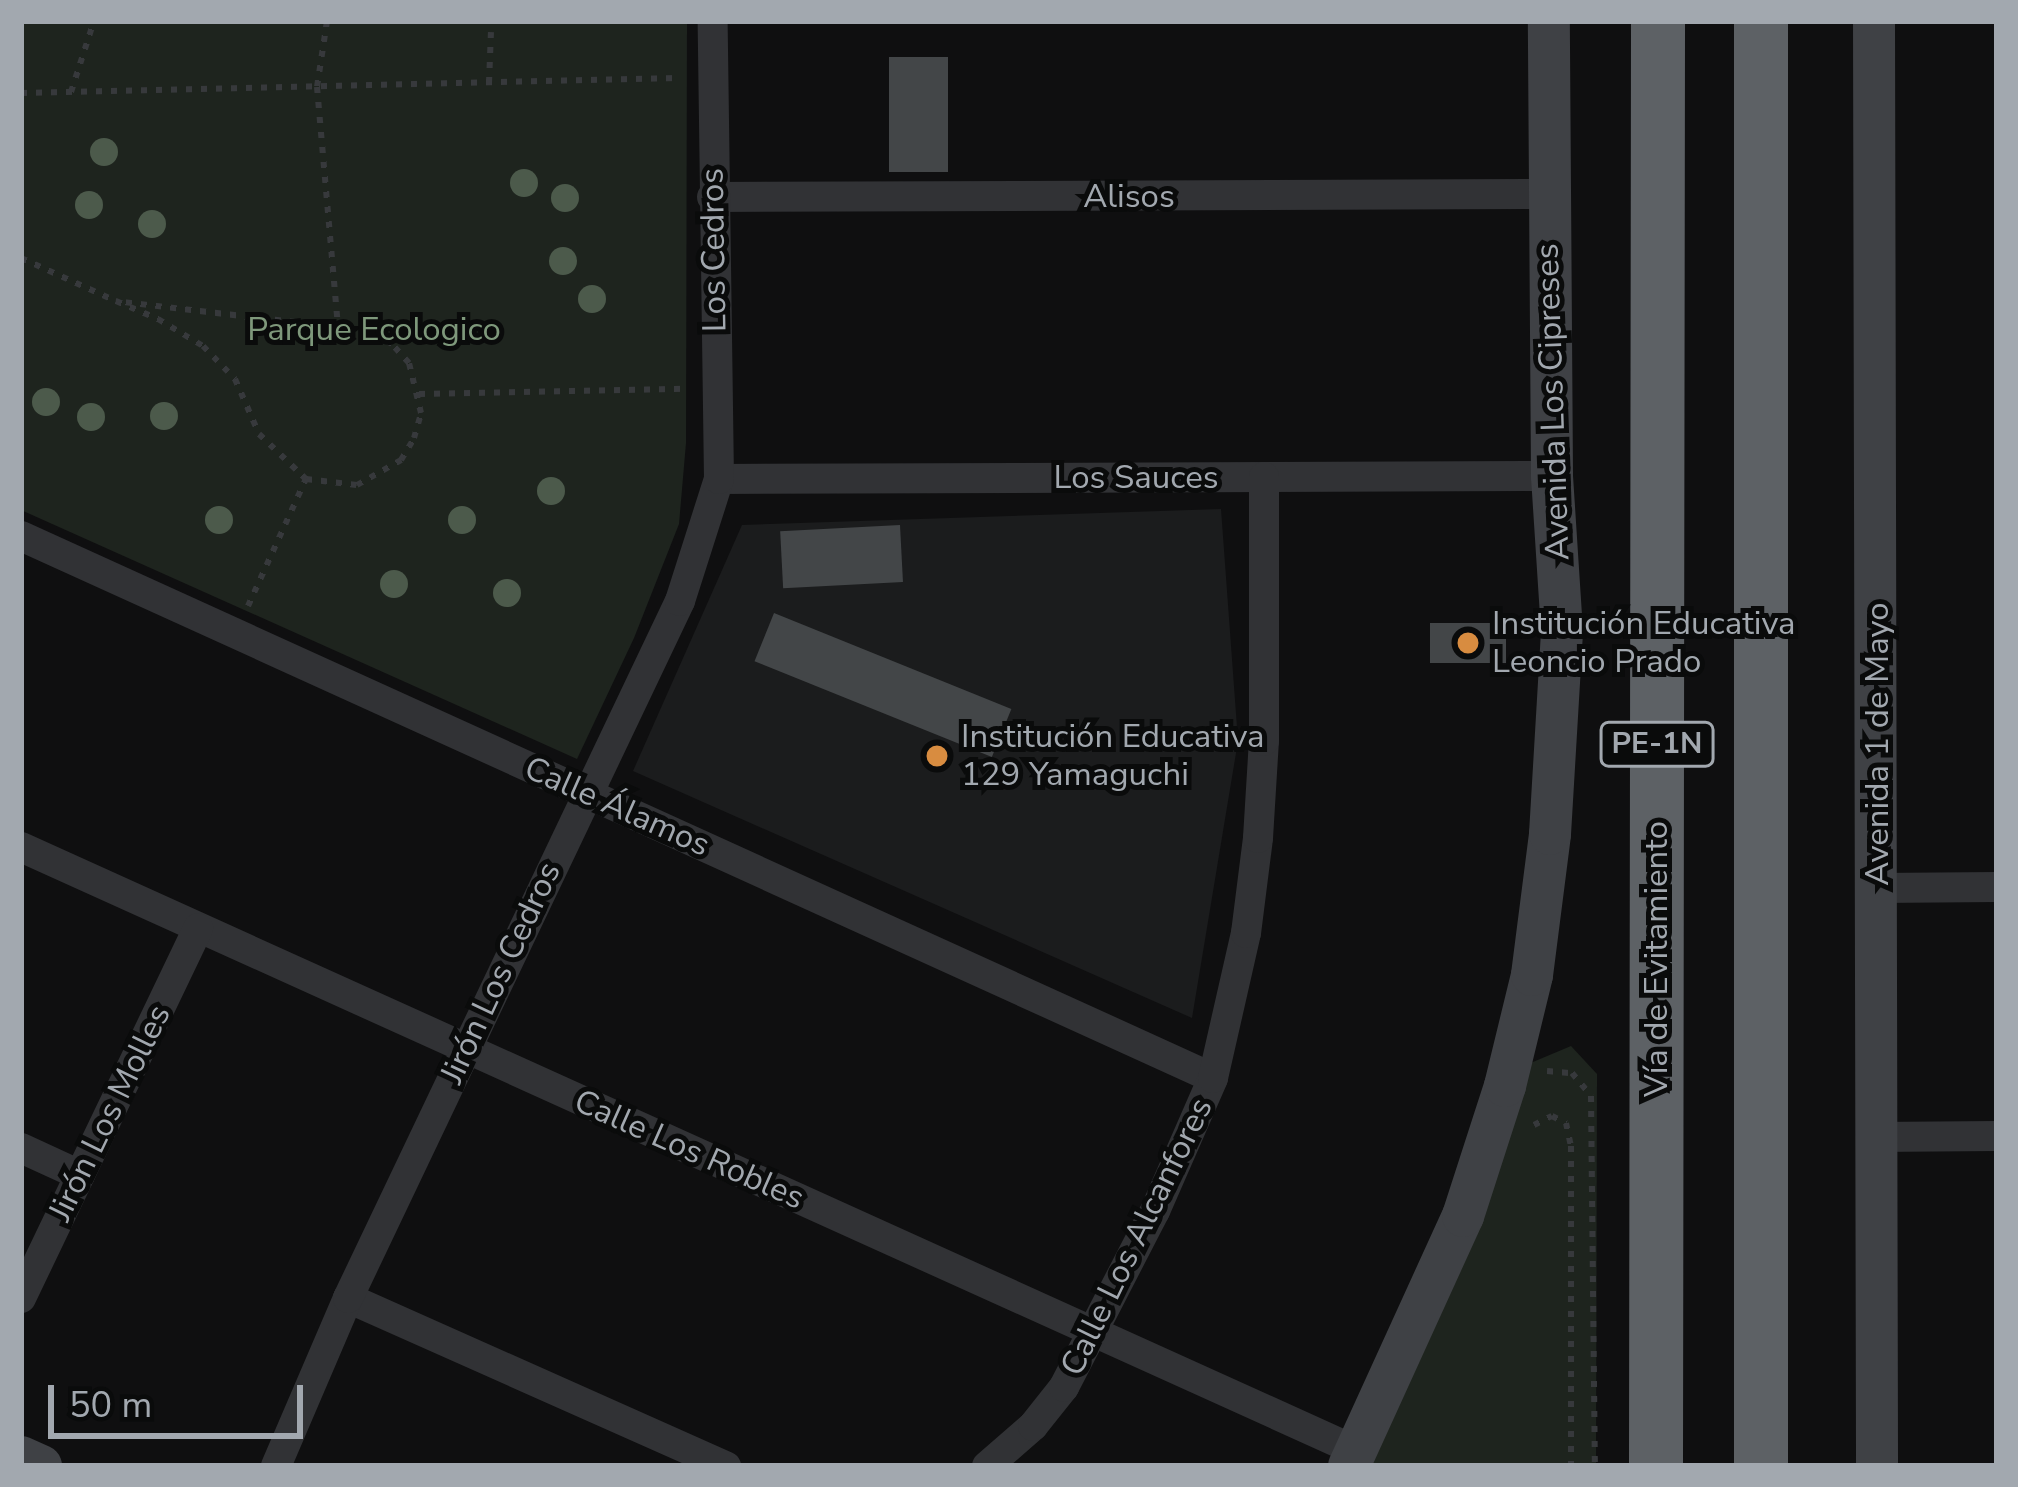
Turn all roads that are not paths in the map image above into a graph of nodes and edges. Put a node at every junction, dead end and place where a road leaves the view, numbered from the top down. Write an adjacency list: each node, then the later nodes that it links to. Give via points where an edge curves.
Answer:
1 (712, 21): 7 (street, Los Cedros)
2 (1550, 21): 6 (street, Avenida Los Cipreses)
3 (1658, 21): 32 (highway, Vía de Evitamiento / PE-1N)
4 (1761, 21): 33 (highway, PE-1N)
5 (1874, 21): 15 (street, Avenida 1 de Mayo)
6 (1547, 194): 7 (street, Alisos); 8 (street, Avenida Los Cipreses)
7 (712, 197): 10 (street, Los Cedros)
8 (1552, 476): 9 (street, Los Sauces); 27 (street, Avenida Los Cipreses, via 1562,632 1532,975 1463,1216)
9 (1264, 477): 10 (street, Los Sauces); 18 (street, Calle Los Alcanfores, via 1258,838)
10 (719, 479): 12 (street, Jirón Los Cedros, via 680,601)
11 (21, 536): 12 (street, Calle Álamos)
12 (586, 793): 17 (street, Jirón Los Cedros); 18 (street, Calle Álamos)
13 (21, 847): 16 (street, Calle Los Robles)
14 (1997, 886): 15 (street)
15 (1878, 887): 20 (street, Avenida 1 de Mayo)
16 (198, 928): 17 (street, Calle Los Robles); 22 (street, Jirón Los Molles)
17 (464, 1050): 24 (street, Jirón Los Cedros); 25 (street, Calle Los Robles)
18 (1213, 1078): 25 (street, Calle Los Alcanfores)
19 (1997, 1136): 20 (street)
20 (1874, 1137): 34 (street, Avenida 1 de Mayo)
21 (21, 1148): 22 (street)
22 (80, 1175): 23 (street, Jirón Los Molles)
23 (21, 1298)
24 (348, 1298): 29 (street, Jirón Los Cedros); 30 (street)
25 (1095, 1332): 27 (street, Calle Los Robles); 31 (street, Calle Los Alcanfores, via 1033,1426)
26 (21, 1457): 28 (street)
27 (1354, 1459)
28 (41, 1466)
29 (276, 1466)
30 (726, 1466)
31 (987, 1466)
32 (1656, 1466)
33 (1761, 1466)
34 (1876, 1466)

